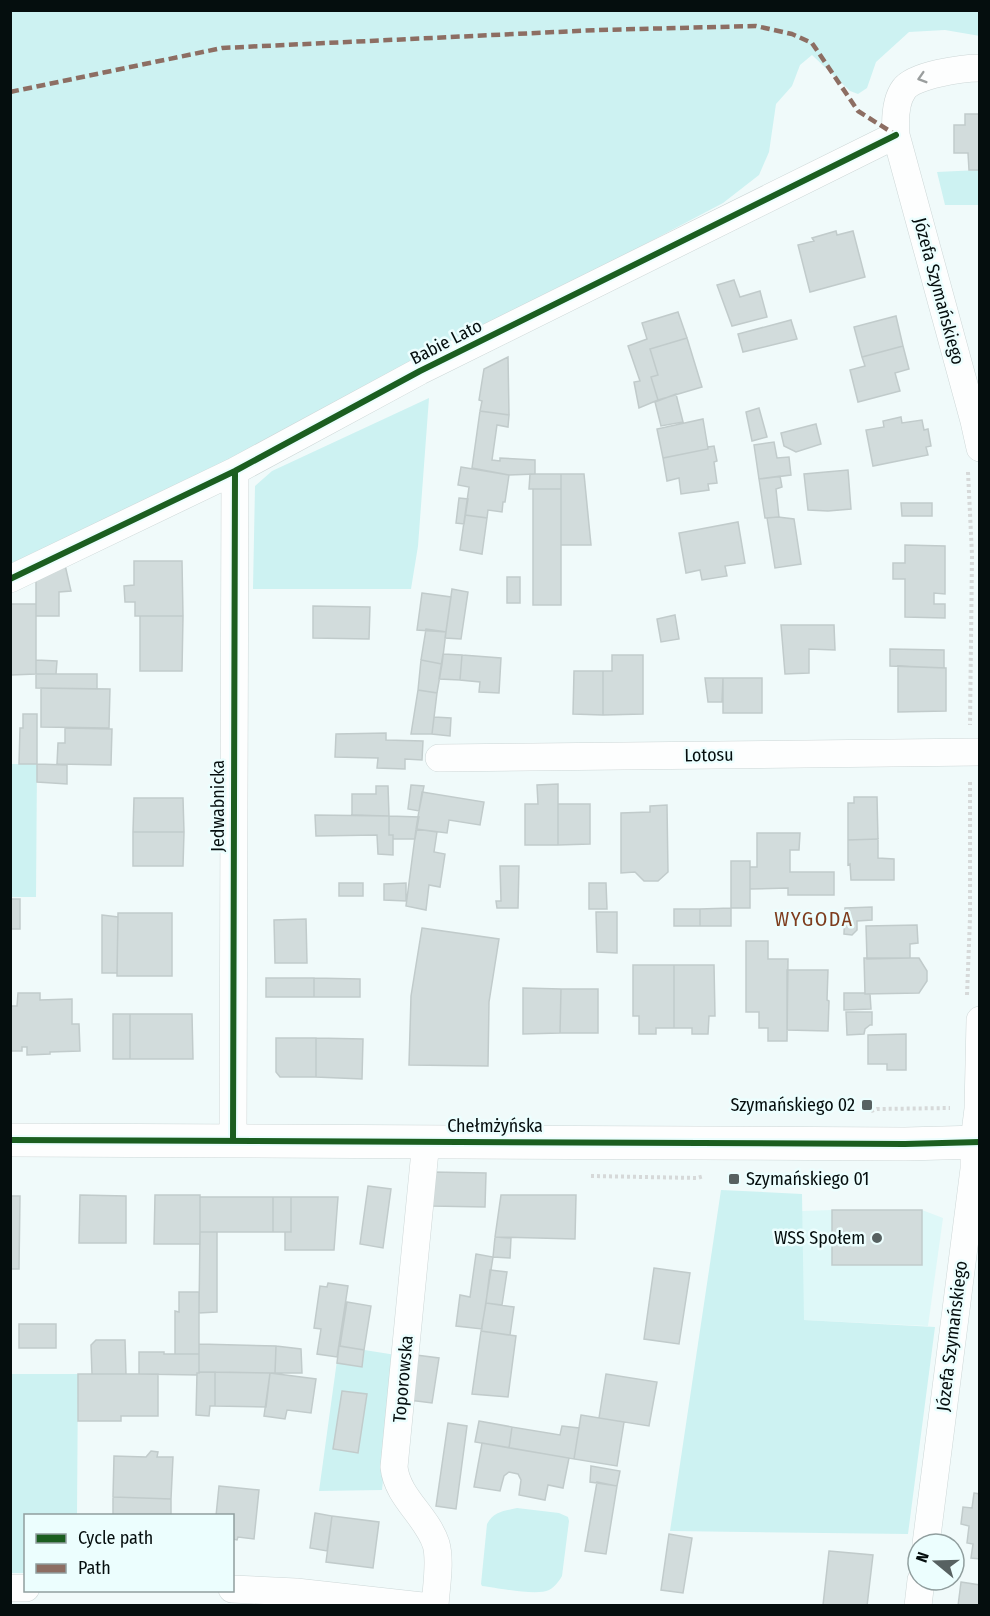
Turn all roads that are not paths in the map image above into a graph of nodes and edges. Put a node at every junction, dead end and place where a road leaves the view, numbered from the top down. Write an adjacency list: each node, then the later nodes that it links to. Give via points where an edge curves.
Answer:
1 (980, 68): 2 (street, one-way to 2, via 945,71 912,82 900,96)
2 (896, 135): 3 (street, Józefa Szymańskiego, via 974,421); 4 (street, Babie Lato, via 420,370)
3 (973, 458)
4 (234, 471): 5 (street, Babie Lato); 10 (street, Jedwabnicka)
5 (10, 579)
6 (975, 752): 7 (street, Lotosu)
7 (439, 758)
8 (973, 1011): 12 (street, Józefa Szymańskiego)
9 (10, 1140): 10 (street, Chełmżyńska)
10 (232, 1141): 11 (street, Chełmżyńska)
11 (426, 1141): 12 (street, Chełmżyńska); 16 (street, Toporowska, via 394,1467 399,1485 437,1546)
12 (977, 1142): 13 (street, Józefa Szymańskiego)
13 (928, 1532)
14 (234, 1589): 15 (street)
15 (422, 1605)
16 (435, 1605)

